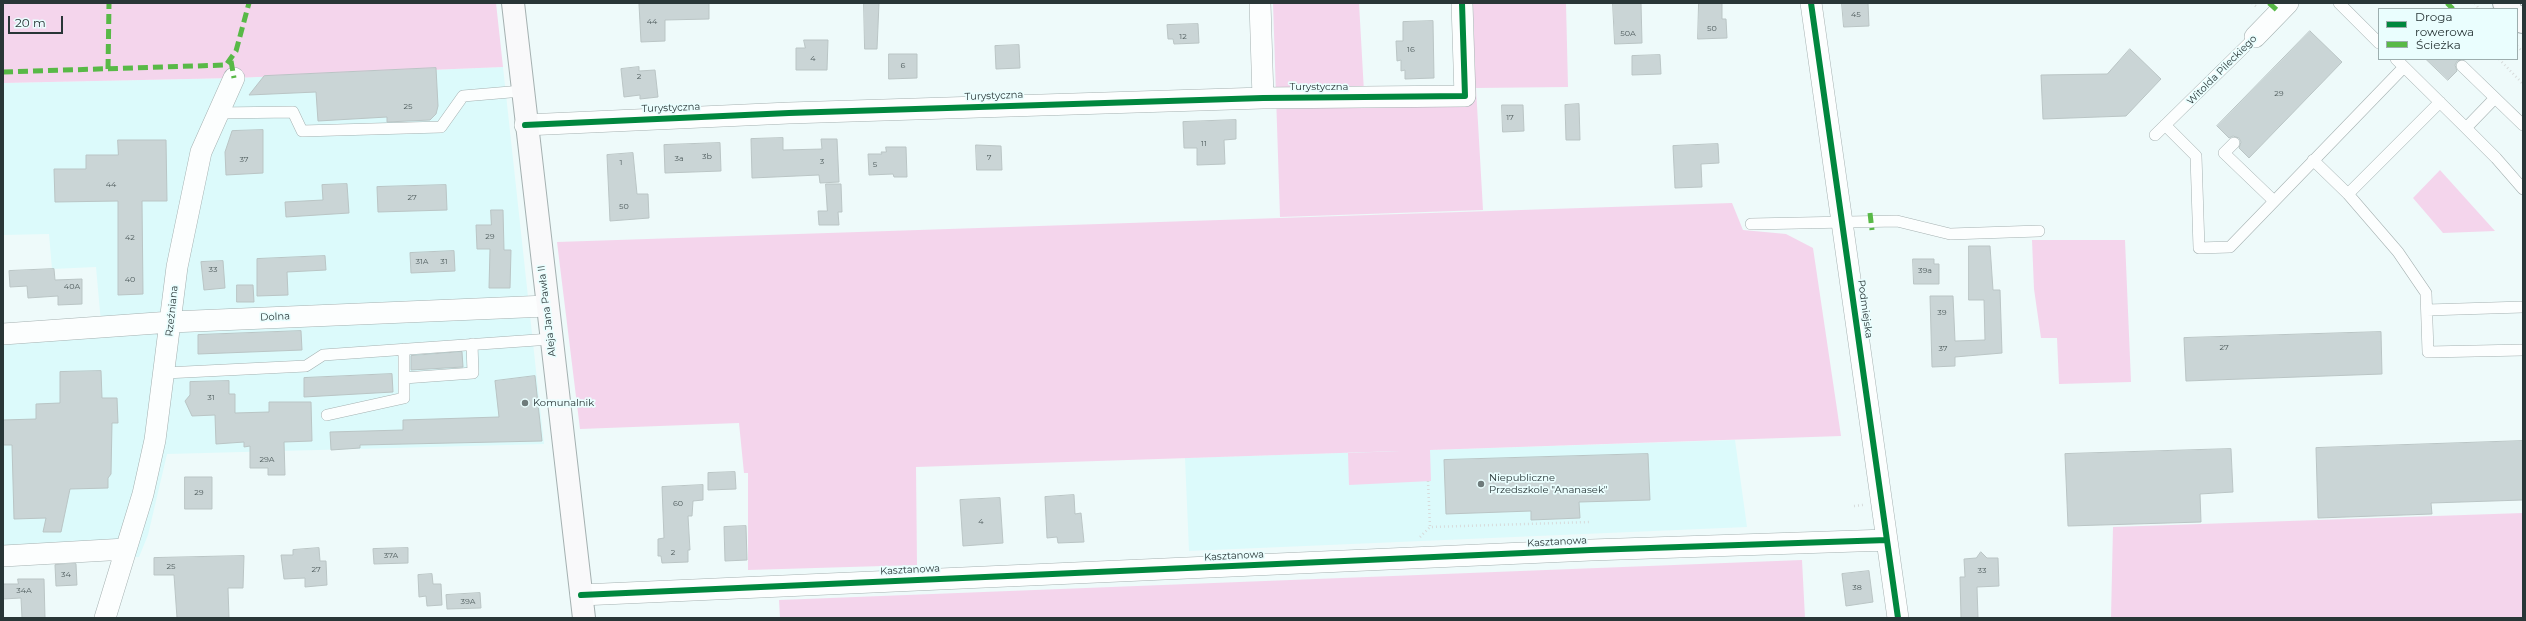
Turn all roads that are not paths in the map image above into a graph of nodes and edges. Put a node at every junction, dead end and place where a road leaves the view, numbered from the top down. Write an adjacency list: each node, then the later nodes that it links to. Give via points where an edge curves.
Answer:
1 (513, 3): 13 (street, Aleja Jana Pawła II)
2 (1260, 3): 14 (street)
3 (1462, 3): 14 (street, Turystyczna, via 1465,96)
4 (1811, 3): 28 (street, Podmiejska)
5 (2338, 3): 8 (lane)
6 (2279, 6): 7 (street, Witolda Pileckiego)
7 (2255, 37): 19 (lane, Witolda Pileckiego)
8 (2378, 42)
9 (2397, 60): 11 (lane)
10 (2462, 66): 15 (lane)
11 (2404, 67): 16 (lane); 24 (lane)
12 (234, 78): 17 (street, Rzeźniana)
13 (522, 91): 17 (lane, via 463,96 441,127 302,131 293,112); 18 (street, Aleja Jana Pawła II)
14 (1263, 98): 18 (street, Turystyczna, via 797,113)
15 (2495, 98): 20 (lane); 21 (lane)
16 (2440, 102): 21 (lane); 26 (lane)
17 (218, 113): 34 (street, Rzeźniana, via 201,152 191,195 177,267)
18 (525, 125): 31 (street, Aleja Jana Pawła II)
19 (2165, 125): 22 (lane, Witolda Pileckiego); 27 (lane, via 2196,156 2199,248 2230,246)
20 (2523, 125)
21 (2466, 128): 25 (lane)
22 (2155, 135)
23 (2234, 143): 27 (lane, via 2224,153)
24 (2313, 160): 26 (lane); 27 (lane)
25 (2523, 189)
26 (2348, 194): 33 (lane, via 2398,252 2426,293)
27 (2274, 201)
28 (1842, 221): 29 (lane); 30 (lane, via 1897,220 1950,234); 43 (street, Podmiejska)
29 (1751, 224)
30 (2039, 231)
31 (547, 306): 34 (street, Dolna); 36 (street, Aleja Jana Pawła II)
32 (2523, 306): 33 (lane)
33 (2427, 310): 39 (lane, via 2428,352)
34 (171, 322): 35 (street, Dolna); 40 (street, Rzeźniana)
35 (3, 334)
36 (551, 339): 37 (lane); 46 (street, Aleja Jana Pawła II)
37 (472, 344): 38 (lane); 41 (lane, via 473,373)
38 (404, 349): 40 (lane, via 323,355 306,366); 41 (lane)
39 (2523, 350)
40 (165, 373): 44 (street, Rzeźniana, via 156,440)
41 (404, 378): 42 (lane, via 404,398)
42 (327, 415)
43 (1887, 540): 46 (street, Kasztanowa); 49 (street, Podmiejska)
44 (126, 549): 45 (street); 47 (street, Rzeźniana)
45 (3, 556)
46 (581, 595): 48 (street, Aleja Jana Pawła II)
47 (105, 618)
48 (584, 618)
49 (1898, 618)

